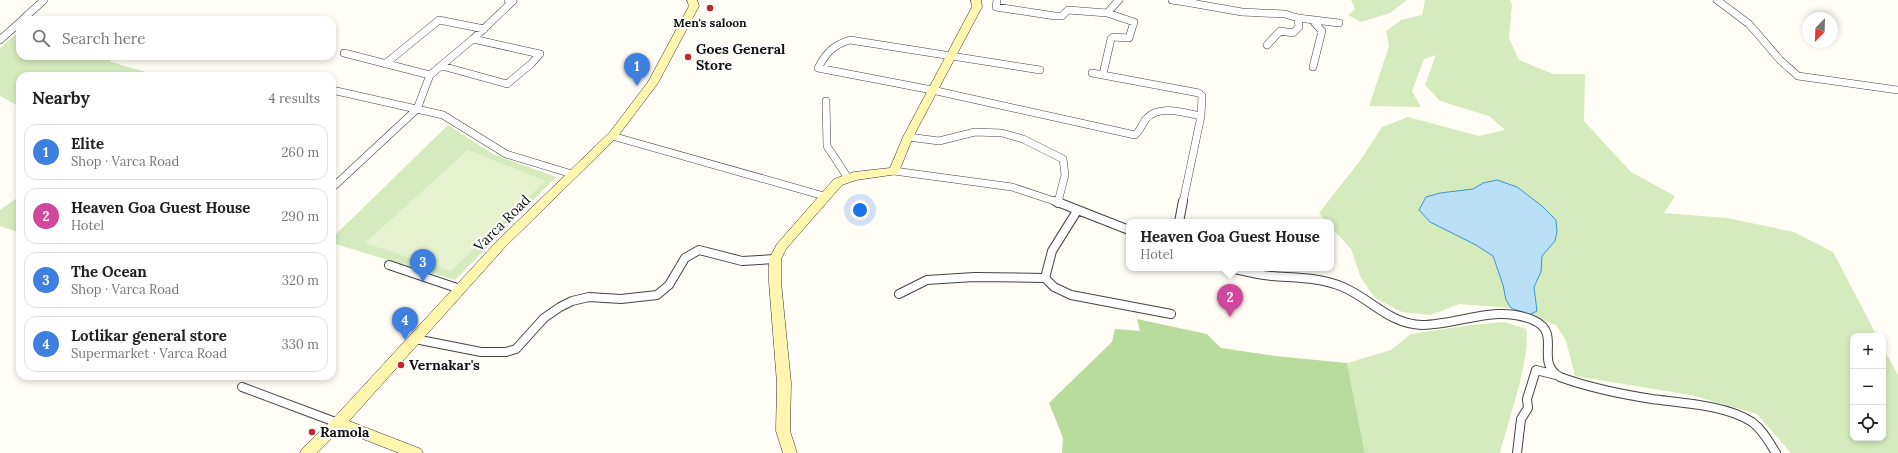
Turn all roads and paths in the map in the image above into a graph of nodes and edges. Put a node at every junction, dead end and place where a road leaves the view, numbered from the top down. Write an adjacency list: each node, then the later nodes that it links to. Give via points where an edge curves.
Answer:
1 (44, 0): 11 (street)
2 (508, 0): 16 (street, via 513,1)
3 (692, 0): 35 (street, Varca Road, via 694,6 653,83)
4 (976, 0): 21 (street, via 977,7)
5 (997, 0): 10 (street, via 996,6 1000,8 1055,16 1062,16 1068,10)
6 (1119, 0): 10 (street)
7 (1172, 0): 9 (street)
8 (1717, 0): 30 (street, via 1749,24 1780,60 1798,76 1812,80)
9 (1192, 1): 12 (street, via 1242,12 1285,14)
10 (1107, 13): 27 (street, via 1134,22 1129,38 1111,39)
11 (26, 16)
12 (1298, 18): 13 (street); 19 (street, via 1299,27 1293,33 1280,31)
13 (1312, 20): 14 (street); 24 (street, via 1322,31)
14 (1338, 23)
15 (16, 26): 18 (street)
16 (484, 29): 17 (street); 22 (street, via 439,20)
17 (473, 39): 23 (street); 23 (street, via 540,54 507,84)
18 (0, 40)
19 (1267, 45)
20 (344, 53): 22 (street)
21 (951, 55): 25 (street); 29 (street); 29 (street, via 850,40 835,44 818,68)
22 (385, 64): 28 (street)
23 (442, 66): 28 (street)
24 (1313, 67)
25 (1040, 70)
26 (1092, 73): 27 (street)
27 (1103, 74): 34 (street, via 1199,93 1202,96)
28 (430, 75): 33 (street)
29 (932, 90): 34 (street, via 1135,135 1147,119 1159,111); 36 (street)
30 (1898, 90)
31 (336, 91): 33 (street)
32 (826, 101): 39 (street, via 827,146)
33 (417, 109): 38 (street, via 443,115 506,154); 40 (street)
34 (1201, 116): 44 (street)
35 (612, 136): 38 (street, Varca Road); 41 (street)
36 (908, 136): 37 (street); 42 (street, via 944,141 980,131 1020,137 1063,160 1064,184)
37 (894, 171): 39 (street); 42 (street, via 1012,188)
38 (572, 174): 50 (street, Varca Road, via 501,244)
39 (848, 178): 41 (street, via 838,182)
40 (336, 184)
41 (824, 196): 46 (street, via 781,247)
42 (1058, 203): 43 (street)
43 (1077, 211): 45 (street); 49 (street, via 1052,252 1045,267)
44 (1180, 219)
45 (1126, 229)
46 (775, 259): 53 (street, via 754,262 699,250 690,254 677,267 672,280 656,296 622,299 593,296 567,303 549,313 517,348 504,352 465,350); 59 (street, via 784,383 783,431)
47 (389, 264): 50 (street)
48 (1245, 271): 54 (street, via 1336,284 1393,319 1408,323 1425,325 1499,314 1522,317 1540,324 1547,332 1547,360)
49 (1045, 278): 51 (street, via 974,277 927,280); 52 (street, via 1054,287 1071,295)
50 (460, 289): 53 (street, Varca Road)
51 (899, 294)
52 (1170, 314)
53 (415, 339): 56 (street, Varca Road)
54 (1556, 376): 60 (street, via 1536,370 1527,399 1528,408 1521,419); 61 (street, via 1616,393 1724,411 1749,420 1763,432)
55 (242, 387): 56 (street)
56 (338, 424): 57 (street, Varca Road); 58 (street)
57 (307, 453)
58 (416, 453)
59 (790, 453)
60 (1517, 453)
61 (1776, 453)

